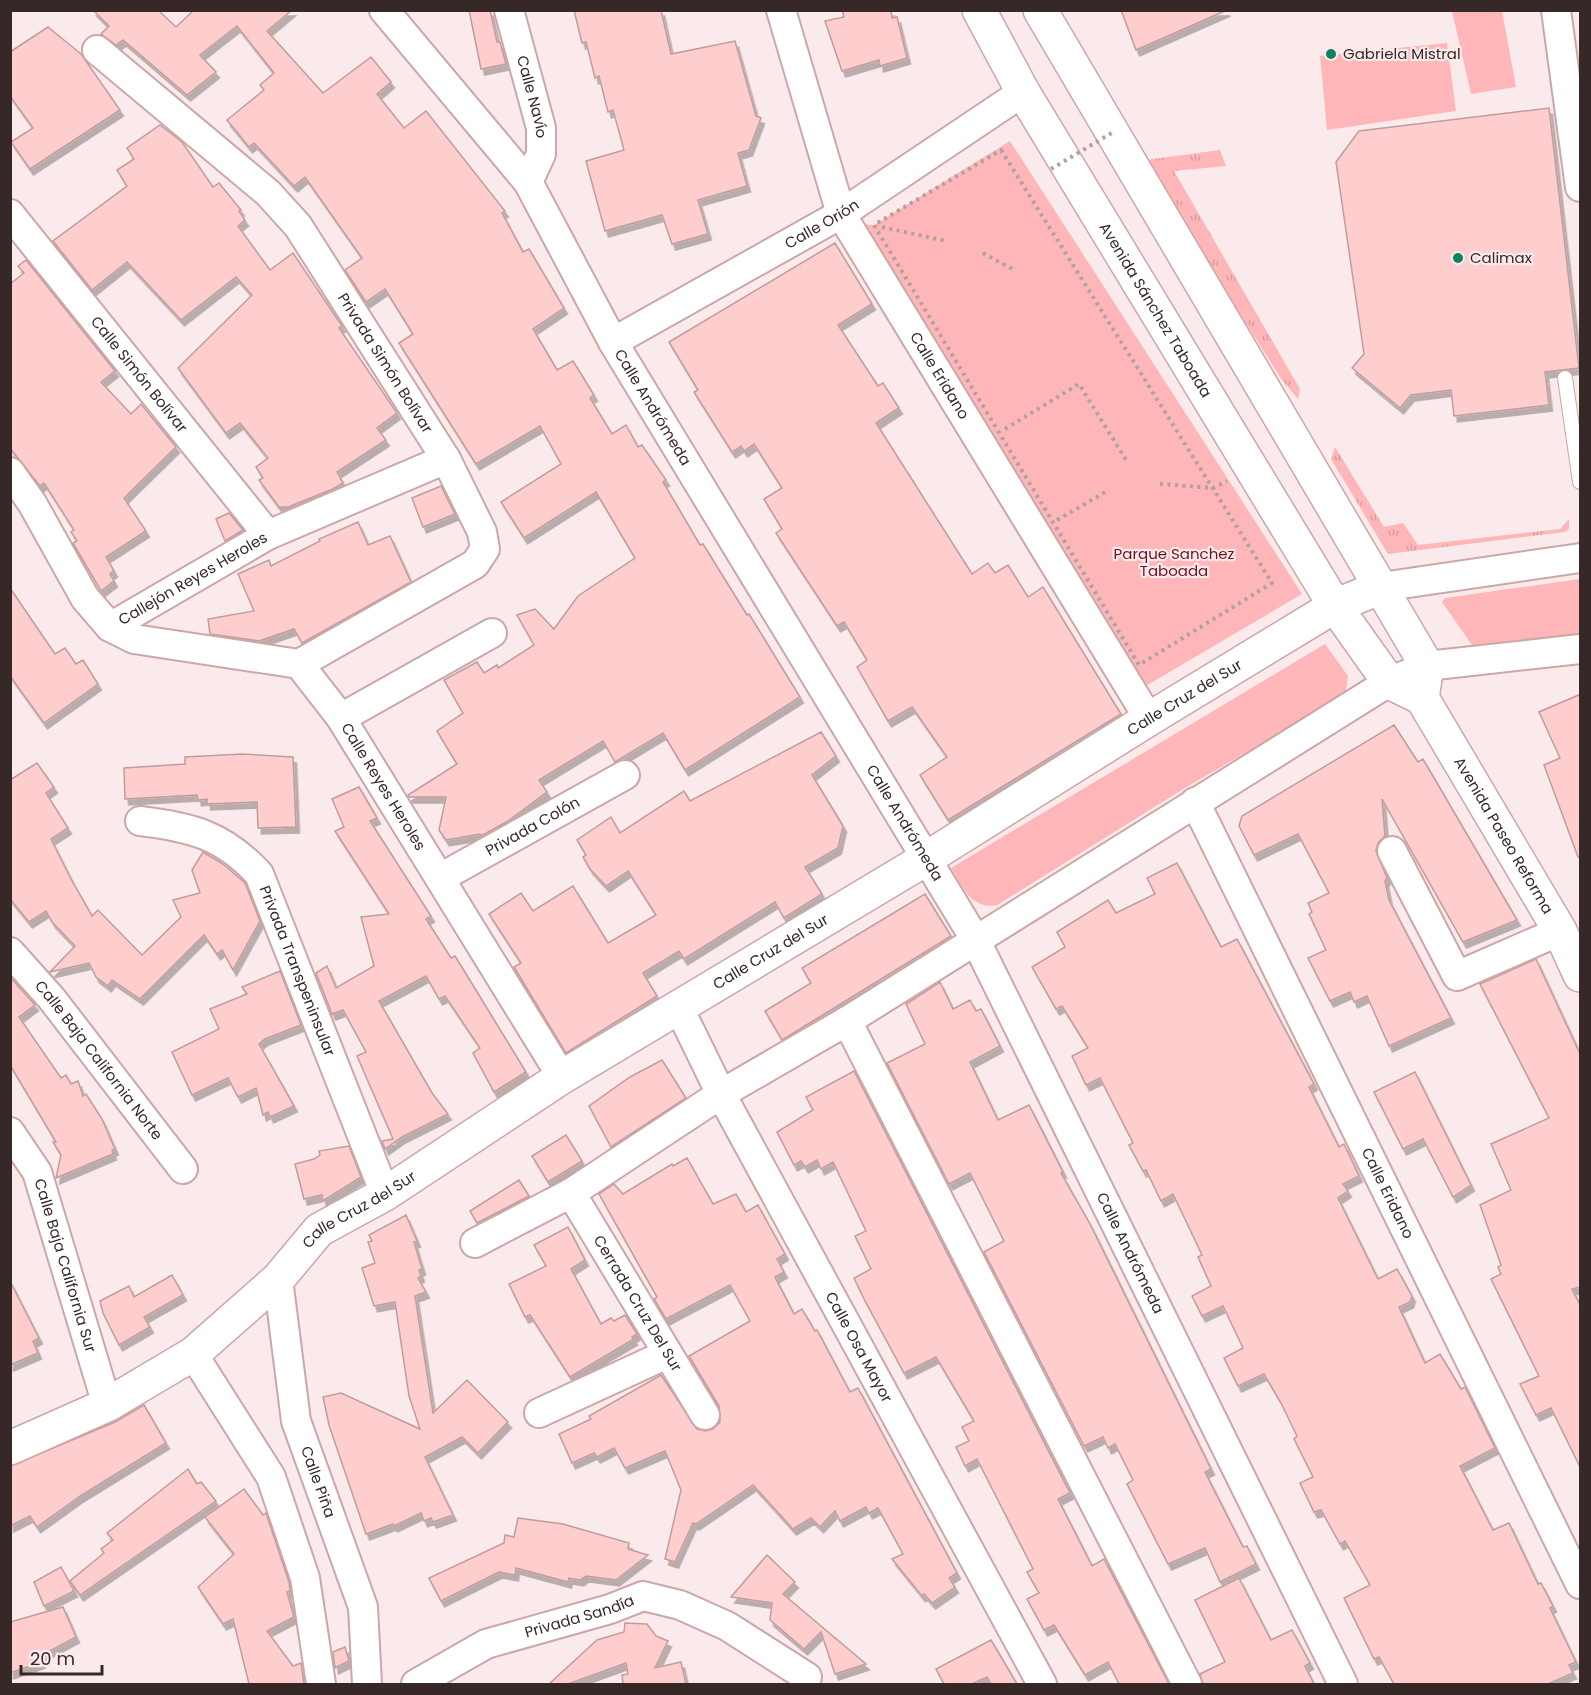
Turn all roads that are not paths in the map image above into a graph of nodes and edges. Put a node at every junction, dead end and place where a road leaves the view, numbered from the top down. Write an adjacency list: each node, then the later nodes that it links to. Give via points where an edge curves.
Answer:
1 (384, 10): 9 (street, Calle Andrómeda)
2 (509, 10): 9 (street, Calle Navío, via 541,128 541,154)
3 (781, 10): 12 (street, Calle Eridano)
4 (979, 10): 8 (main road, Avenida Sánchez Taboada)
5 (1040, 10): 20 (main road)
6 (1565, 23): 10 (street)
7 (97, 50): 15 (street, Privada Simón Bolívar, via 268,193 298,225)
8 (1023, 92): 12 (street, Calle Orión); 21 (main road, Avenida Sánchez Taboada)
9 (528, 182): 13 (street, Calle Andrómeda)
10 (1581, 187)
11 (10, 214): 18 (street, Calle Simón Bolívar)
12 (841, 214): 13 (street, Calle Orión); 29 (street, Calle Eridano)
13 (613, 342): 34 (street, Calle Andrómeda)
14 (1565, 378): 17 (lane)
15 (446, 459): 18 (street, Callejón Reyes Heroles); 25 (street, Privada Simón Bolívar, via 482,532 484,549 475,564)
16 (10, 472): 22 (street, Callejón Reyes Heroles, via 32,503 85,598)
17 (1581, 482)
18 (268, 535): 22 (street, Callejón Reyes Heroles)
19 (1581, 558): 20 (street, Calle Cruz del Sur)
20 (1381, 588): 21 (main road, Calle Cruz del Sur); 27 (main road, Avenida Paseo Reforma)
21 (1335, 606): 26 (main road); 29 (main road, Calle Cruz del Sur)
22 (110, 627): 25 (street, via 134,639)
23 (492, 633): 28 (street)
24 (1581, 649): 27 (street)
25 (299, 664): 28 (street, Calle Reyes Heroles)
26 (1389, 682): 27 (main road); 31 (street)
27 (1424, 682): 36 (main road, Avenida Paseo Reforma)
28 (341, 718): 35 (street, Calle Reyes Heroles)
29 (1149, 718): 34 (main road, Calle Cruz del Sur)
30 (625, 775): 35 (street, Privada Colón)
31 (1195, 802): 37 (street); 58 (street, Calle Eridano)
32 (140, 821): 47 (street, Privada Transpeninsular, via 184,826 216,839 241,854 259,874)
33 (1392, 851): 36 (street, via 1457,976)
34 (924, 860): 37 (street, Calle Andrómeda); 40 (main road, Calle Cruz del Sur)
35 (440, 878): 42 (street, Calle Reyes Heroles)
36 (1560, 932): 39 (main road, Avenida Paseo Reforma)
37 (975, 939): 41 (street); 65 (street, Calle Andrómeda)
38 (10, 952): 45 (street, Calle Baja California Norte, via 52,999)
39 (1581, 975)
40 (679, 1008): 42 (main road, Calle Cruz del Sur); 43 (street, Calle Osa Mayor)
41 (846, 1021): 43 (street); 64 (street)
42 (562, 1077): 47 (main road, Calle Cruz del Sur)
43 (721, 1094): 46 (street); 63 (street, Calle Osa Mayor)
44 (10, 1132): 52 (street, Calle Baja California Sur, via 37,1172)
45 (183, 1169)
46 (571, 1193): 48 (street); 51 (street, Cerrada Cruz Del Sur)
47 (385, 1194): 49 (main road, Calle Cruz del Sur, via 319,1230)
48 (476, 1243)
49 (278, 1279): 50 (main road, Calle Cruz del Sur); 56 (street, Calle Piña, via 296,1421)
50 (193, 1354): 52 (main road, Calle Cruz del Sur); 57 (street, via 271,1477)
51 (668, 1354): 53 (street); 54 (street, Cerrada Cruz Del Sur)
52 (107, 1405): 55 (main road, Calle Cruz del Sur)
53 (538, 1413)
54 (705, 1415)
55 (10, 1448)
56 (346, 1561): 57 (street); 61 (street, Calle Piña, via 363,1607)
57 (305, 1578): 60 (street)
58 (1581, 1584)
59 (807, 1677): 62 (street, Privada Sandía, via 727,1626 680,1605 643,1596 486,1644)
60 (321, 1684)
61 (367, 1684)
62 (416, 1684)
63 (1042, 1684)
64 (1187, 1684)
65 (1343, 1684)

